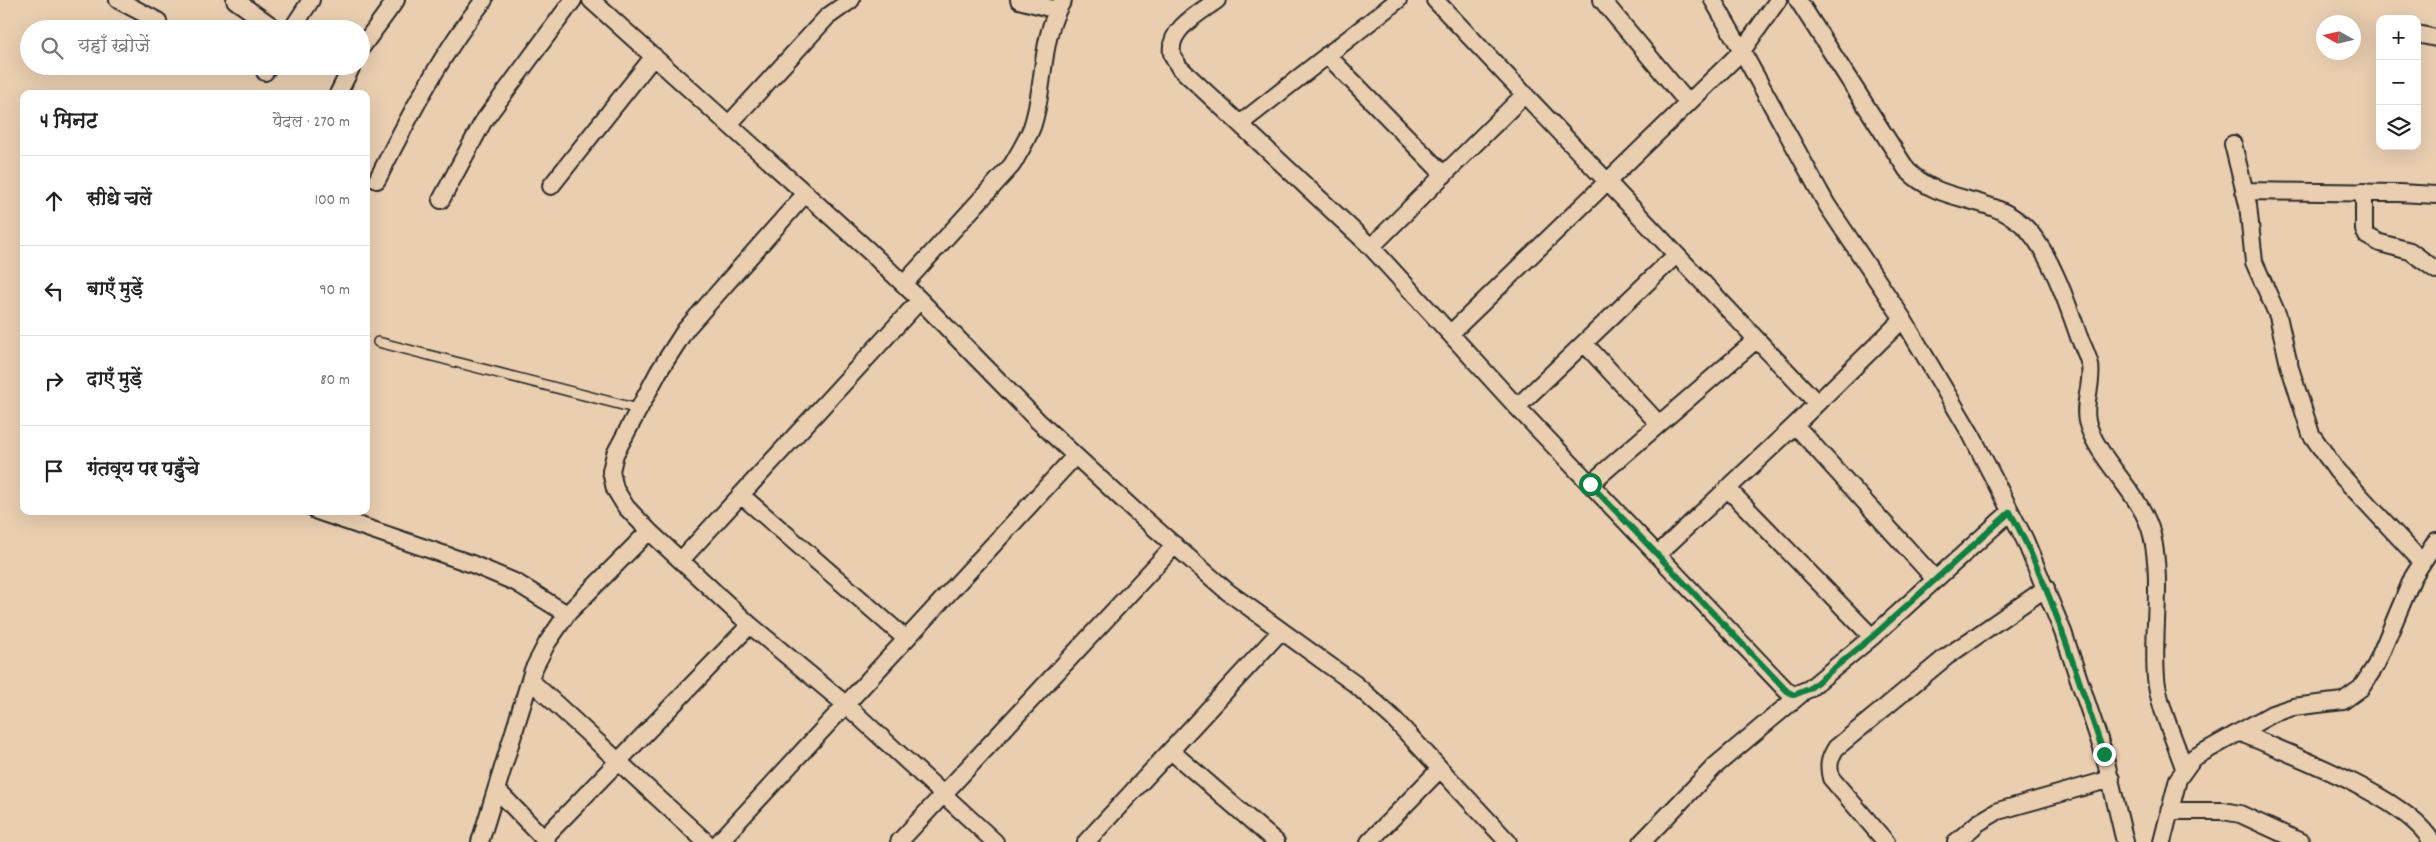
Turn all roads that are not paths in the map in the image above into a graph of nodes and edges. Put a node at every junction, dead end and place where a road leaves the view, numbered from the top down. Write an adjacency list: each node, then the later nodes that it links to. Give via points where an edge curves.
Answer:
1 (118, 0): 18 (street)
2 (236, 0): 19 (street)
3 (311, 0): 20 (street)
4 (396, 0): 22 (street)
5 (484, 0): 35 (street, via 424,89)
6 (573, 0): 42 (street, via 483,122)
7 (591, 0): 25 (street)
8 (851, 0): 31 (street, via 827,17)
9 (1019, 0): 17 (street)
10 (1217, 0): 32 (street, via 1175,35 1172,52 1179,67)
11 (1398, 0): 26 (street)
12 (1434, 0): 29 (street)
13 (1602, 0): 30 (street)
14 (1713, 0): 24 (street)
15 (1778, 0): 24 (street)
16 (1798, 0): 83 (street, via 1907,170 1933,190 2007,214 2025,227 2041,249 2063,293 2090,365 2086,406 2091,432 2145,517 2152,535 2158,596 2156,681)
17 (1060, 5): 46 (street, via 1044,55 1032,126 1024,145 1012,165)
18 (158, 20)
19 (264, 20)
20 (298, 20)
21 (2421, 35): 23 (street)
22 (370, 36)
23 (2436, 38)
24 (1742, 51): 30 (street); 48 (street, via 1827,205)
25 (654, 56): 31 (street); 37 (street)
26 (1327, 56): 32 (street); 34 (street)
27 (348, 75): 28 (street)
28 (340, 90)
29 (1525, 94): 34 (street); 36 (street)
30 (1688, 103): 36 (street)
31 (730, 123): 40 (street)
32 (1241, 123): 43 (street)
33 (2233, 144): 38 (street)
34 (1444, 175): 43 (street)
35 (377, 180)
36 (1608, 181): 44 (street); 49 (street)
37 (551, 186)
38 (2244, 191): 39 (street); 69 (street, via 2254,262 2278,316 2289,365 2311,434 2336,471)
39 (2364, 192): 41 (street); 45 (street, via 2364,230 2367,236 2410,251)
40 (806, 193): 46 (street); 55 (street, via 686,329)
41 (2436, 196)
42 (441, 200)
43 (1371, 247): 49 (street)
44 (1676, 255): 50 (street); 52 (street)
45 (2435, 269)
46 (904, 284): 47 (street)
47 (920, 300): 58 (street); 61 (street)
48 (1903, 319): 53 (street); 62 (street, via 1972,436)
49 (1451, 333): 54 (street)
50 (1756, 340): 53 (street); 56 (street)
51 (378, 342): 55 (lane)
52 (1584, 343): 54 (street); 56 (street)
53 (1817, 403): 57 (street)
54 (1517, 408): 59 (street)
55 (638, 409): 64 (street, via 615,454 611,471 615,489 626,507)
56 (1659, 424): 59 (street)
57 (1795, 425): 60 (street); 70 (street)
58 (1075, 456): 66 (street); 76 (street)
59 (1590, 484): 67 (street)
60 (1727, 488): 67 (street); 75 (street)
61 (741, 495): 68 (street); 76 (street)
62 (2010, 512): 70 (street); 71 (street)
63 (329, 515): 72 (street, via 472,564 517,583)
64 (649, 531): 68 (street); 72 (street)
65 (2436, 541): 69 (street)
66 (1175, 545): 74 (street); 87 (street)
67 (1656, 554): 78 (street, via 1787,691)
68 (682, 559): 73 (street)
69 (2421, 561): 80 (street, via 2376,665 2355,694 2343,701 2272,714)
70 (1935, 579): 75 (street)
71 (2046, 588): 85 (street); 100 (street, via 1946,657 1836,748 1828,768 1831,778)
72 (567, 614): 77 (street, via 547,643)
73 (750, 625): 79 (street); 82 (street)
74 (1280, 632): 81 (street); 84 (street, via 1355,684 1394,719)
75 (1872, 637): 78 (street)
76 (905, 638): 79 (street)
77 (530, 681): 82 (street); 86 (street)
78 (1801, 694): 99 (street, via 1715,766)
79 (845, 704): 87 (street); 92 (street)
80 (2239, 732): 83 (street, via 2193,758); 105 (street, via 2384,799 2416,823)
81 (1171, 751): 95 (street); 96 (street)
82 (617, 761): 89 (street); 91 (street)
83 (2184, 768): 88 (street)
84 (1440, 769): 97 (street); 98 (street)
85 (2111, 779): 101 (street, via 1998,811); 102 (street)
86 (497, 790): 89 (street); 90 (street)
87 (944, 795): 93 (street); 94 (street)
88 (2169, 811): 103 (street); 104 (street, via 2240,814)
89 (545, 841)
90 (480, 842)
91 (706, 842)
92 (720, 842)
93 (899, 842)
94 (995, 842)
95 (1086, 842)
96 (1276, 842)
97 (1369, 842)
98 (1508, 842)
99 (1642, 842)
100 (1886, 842)
101 (1956, 842)
102 (2125, 842)
103 (2162, 842)
104 (2301, 842)
105 (2432, 842)

